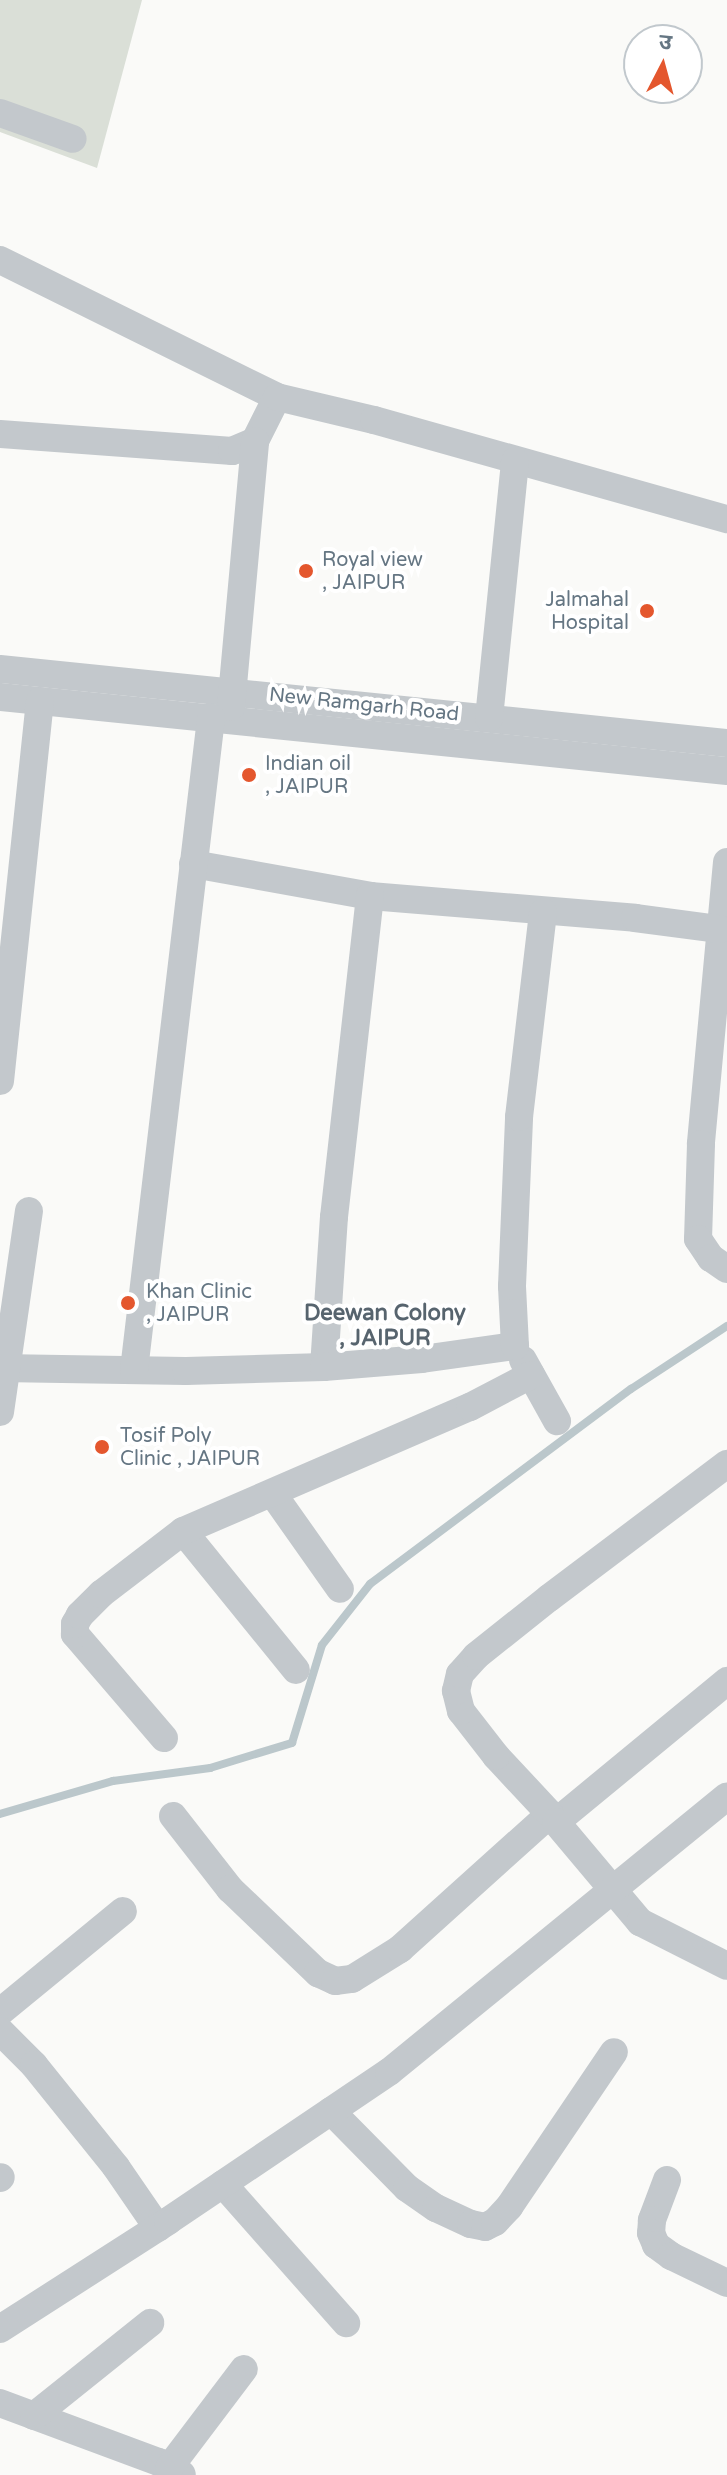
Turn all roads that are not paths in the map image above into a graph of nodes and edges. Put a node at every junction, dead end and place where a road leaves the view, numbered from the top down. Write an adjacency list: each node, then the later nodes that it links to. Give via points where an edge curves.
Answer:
1 (0, 113): 2 (street)
2 (73, 139)
3 (0, 260): 4 (street)
4 (277, 397): 6 (street); 7 (street)
5 (0, 434): 6 (street, via 232,451)
6 (255, 441): 10 (street)
7 (515, 461): 8 (street); 13 (street)
8 (727, 519)
9 (0, 669): 10 (street, New Ramgarh Road)
10 (234, 691): 13 (street, New Ramgarh Road); 14 (street)
11 (0, 697): 12 (street, New Ramgarh Road)
12 (40, 701): 14 (street, New Ramgarh Road); 22 (street)
13 (489, 718): 15 (street, New Ramgarh Road)
14 (220, 719): 16 (street, New Ramgarh Road); 18 (street)
15 (727, 743)
16 (727, 771)
17 (727, 862): 21 (street)
18 (193, 864): 19 (street); 28 (street)
19 (370, 896): 20 (street); 26 (street, via 334,1217)
20 (543, 912): 21 (street); 25 (street, via 519,1117 512,1286)
21 (719, 929): 24 (street, via 698,1239)
22 (0, 1081)
23 (29, 1211): 27 (street)
24 (727, 1269)
25 (515, 1346): 26 (street); 29 (street)
26 (324, 1367): 28 (street)
27 (2, 1368): 28 (street); 30 (street)
28 (134, 1370)
29 (531, 1375): 31 (street); 33 (street)
30 (0, 1412)
31 (557, 1421)
32 (727, 1464): 41 (street, via 549,1598 460,1674 456,1691 461,1711)
33 (273, 1494): 34 (street); 35 (street)
34 (183, 1531): 36 (street); 38 (street, via 101,1594 75,1624 80,1643)
35 (340, 1589)
36 (296, 1670)
37 (727, 1681): 41 (street)
38 (164, 1738)
39 (727, 1796): 42 (street)
40 (173, 1816): 41 (street, via 230,1889 318,1973 335,1981 352,1979 400,1949)
41 (553, 1818): 42 (street)
42 (610, 1888): 44 (street, via 640,1922); 48 (street, via 389,2072)
43 (123, 1911): 45 (street)
44 (727, 1966)
45 (0, 2012)
46 (0, 2031): 51 (street, via 116,2167)
47 (614, 2052): 48 (street, via 509,2207 485,2227 436,2208 407,2188)
48 (331, 2111): 50 (street)
49 (667, 2180): 52 (street, via 652,2220 656,2245)
50 (223, 2184): 51 (street); 54 (street)
51 (158, 2228): 55 (street)
52 (727, 2283)
53 (150, 2323): 58 (street)
54 (346, 2323)
55 (0, 2329)
56 (244, 2369): 59 (street)
57 (0, 2403): 58 (street)
58 (34, 2416): 59 (street)
59 (176, 2471)

